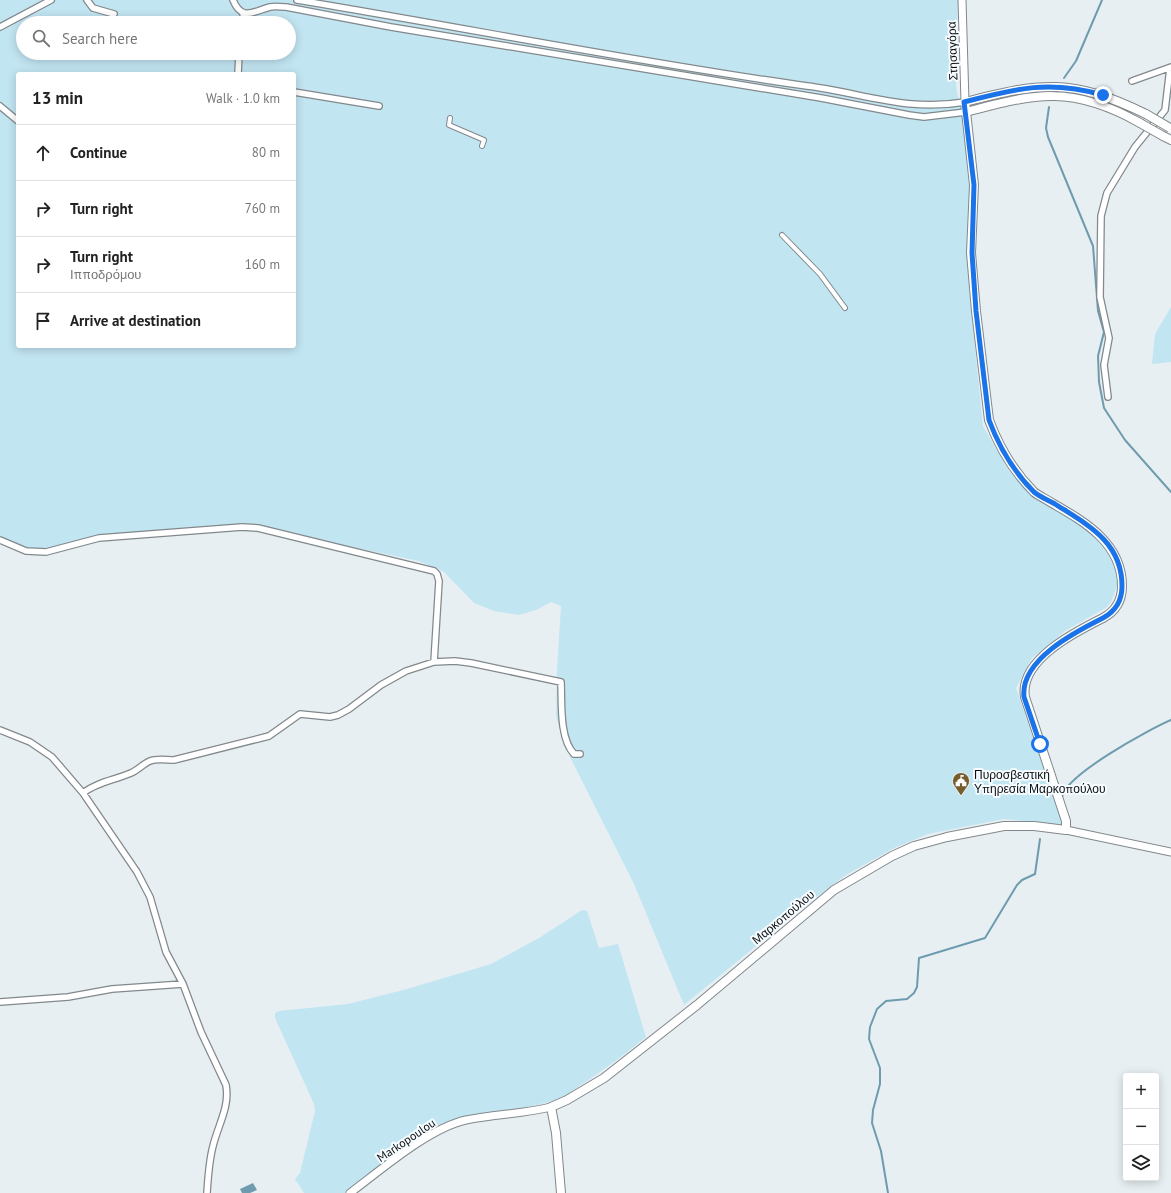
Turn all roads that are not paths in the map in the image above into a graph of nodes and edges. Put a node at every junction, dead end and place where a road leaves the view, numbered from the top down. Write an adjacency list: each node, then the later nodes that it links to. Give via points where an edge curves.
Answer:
1 (51, 0): 8 (street)
2 (87, 0): 7 (street, via 94,8)
3 (233, 0): 6 (street)
4 (297, 0): 15 (street, via 466,31)
5 (962, 0): 19 (street, Στησαγόρα)
6 (243, 13): 9 (street); 17 (street, via 252,14 271,7 286,7)
7 (114, 14)
8 (21, 16)
9 (243, 16)
10 (16, 19): 11 (street)
11 (0, 27)
12 (239, 60): 14 (street)
13 (1170, 67): 16 (street); 30 (street, via 1165,110 1135,147 1107,193 1101,216 1100,296 1109,338 1104,365)
14 (238, 72)
15 (768, 80): 17 (street); 19 (street, via 910,105 938,106)
16 (1132, 81)
17 (766, 90): 22 (street, via 924,117)
18 (296, 92): 21 (street)
19 (964, 102): 22 (main road); 25 (main road, bridge, via 1023,88 1061,86 1103,95)
20 (0, 106): 24 (street)
21 (378, 106)
22 (966, 112): 26 (main road, bridge, via 1024,98 1060,96 1107,107); 36 (main road, via 974,185 973,275 985,398 995,438 1021,478 1035,493 1100,534 1110,547 1122,572 1122,589 1117,607 1043,655 1028,676 1024,690 1037,738 1066,821)
23 (450, 118): 27 (street, via 449,125 484,140)
24 (16, 119)
25 (1171, 128)
26 (1167, 138)
27 (482, 146)
28 (782, 235): 29 (street, via 820,274)
29 (845, 308)
30 (1108, 397)
31 (0, 540): 32 (street, via 26,551 46,552 99,538 242,527 272,531 434,571 439,581)
32 (434, 662): 34 (street, via 471,663 561,682 562,713 567,740 574,754); 35 (street, via 406,671 338,715 300,714 269,736 174,760 150,761 130,774 98,784)
33 (0, 730): 35 (street, via 30,742 52,757)
34 (580, 754)
35 (83, 793): 38 (street, via 137,872 150,897 166,952)
36 (1066, 830): 37 (street); 40 (main road, Μαρκοπούλου, via 1004,826 947,837 914,846 892,856 834,890 703,1000 604,1078 568,1100)
37 (1171, 852)
38 (183, 984): 39 (street); 41 (street, via 228,1094 208,1168)
39 (0, 1002)
40 (551, 1107): 42 (street, Markopoulou, via 465,1120 446,1127 430,1135); 43 (main road, via 556,1133)
41 (207, 1193)
42 (350, 1193)
43 (560, 1193)

